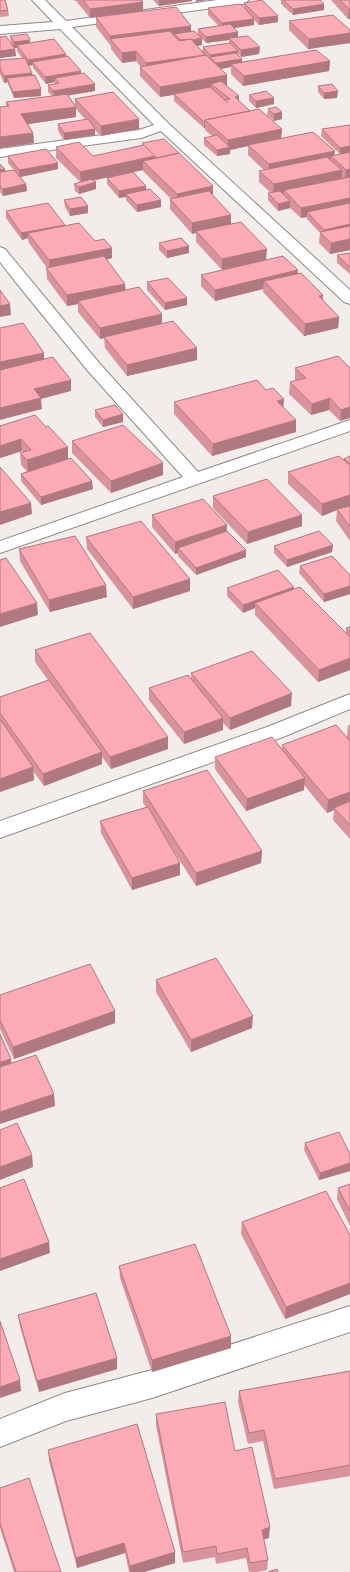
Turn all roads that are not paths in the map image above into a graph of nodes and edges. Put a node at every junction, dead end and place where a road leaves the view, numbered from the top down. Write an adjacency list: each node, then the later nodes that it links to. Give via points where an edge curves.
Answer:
1 (38, 0): 3 (street)
2 (243, 0): 3 (street)
3 (62, 25): 4 (street); 5 (street)
4 (0, 30)
5 (163, 126): 6 (street, via 141,134); 8 (street)
6 (0, 153)
7 (0, 252): 10 (street, via 122,401)
8 (350, 299)
9 (350, 425): 10 (street)
10 (194, 479): 11 (street)
11 (0, 547)
12 (350, 701): 13 (street, via 275,732)
13 (0, 830)
14 (350, 1319): 15 (street, via 152,1384 65,1407)
15 (0, 1433)

